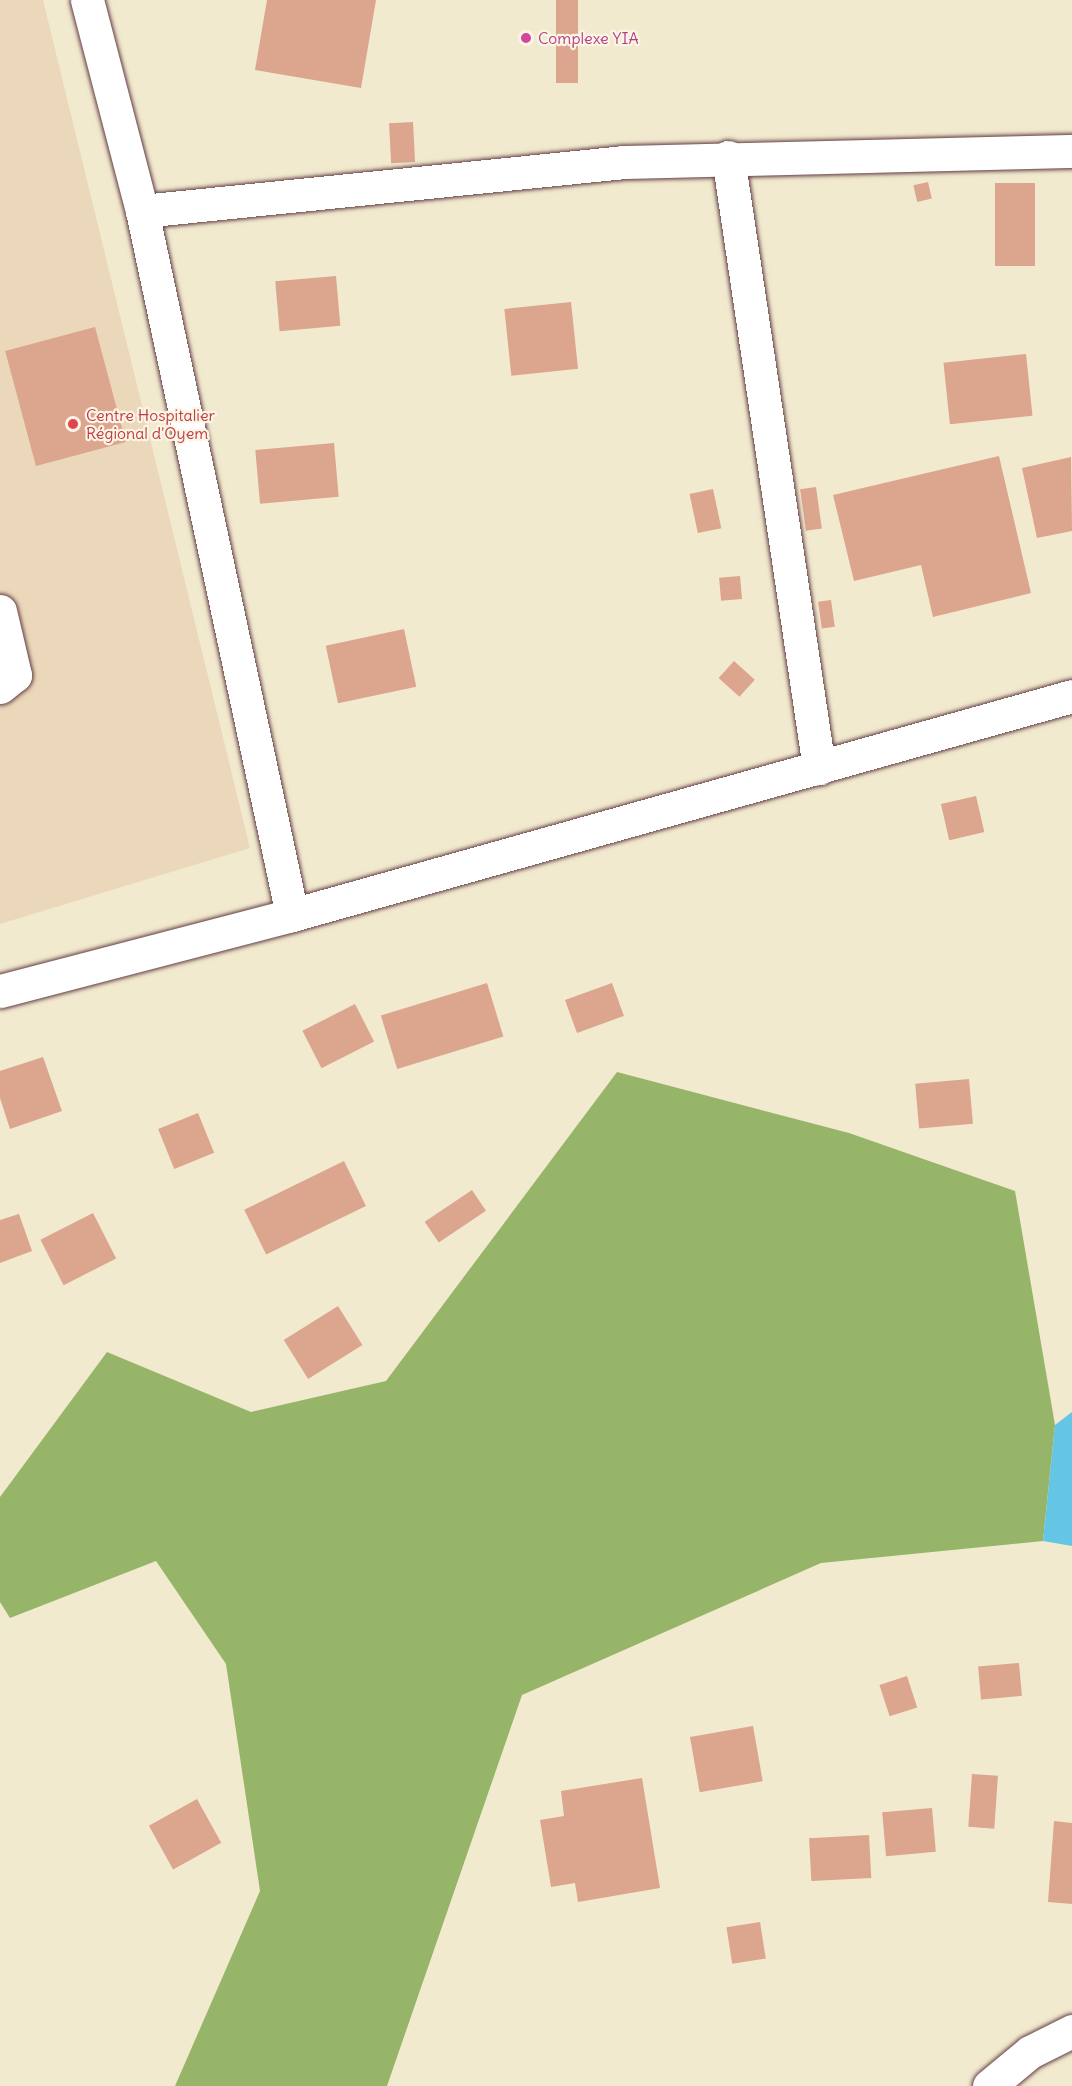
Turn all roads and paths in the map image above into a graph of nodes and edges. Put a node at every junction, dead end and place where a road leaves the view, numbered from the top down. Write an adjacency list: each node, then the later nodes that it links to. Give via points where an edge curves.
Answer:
1 (87, 0): 4 (street)
2 (1072, 151): 3 (street)
3 (729, 157): 4 (street, via 622,162); 8 (street)
4 (142, 211): 9 (street)
5 (0, 611): 6 (street, via 15,675)
6 (0, 687)
7 (1072, 696): 8 (street)
8 (819, 768): 9 (street)
9 (292, 915): 10 (street)
10 (0, 991)
11 (1072, 2031): 12 (street, via 1030,2052)
12 (989, 2086)

